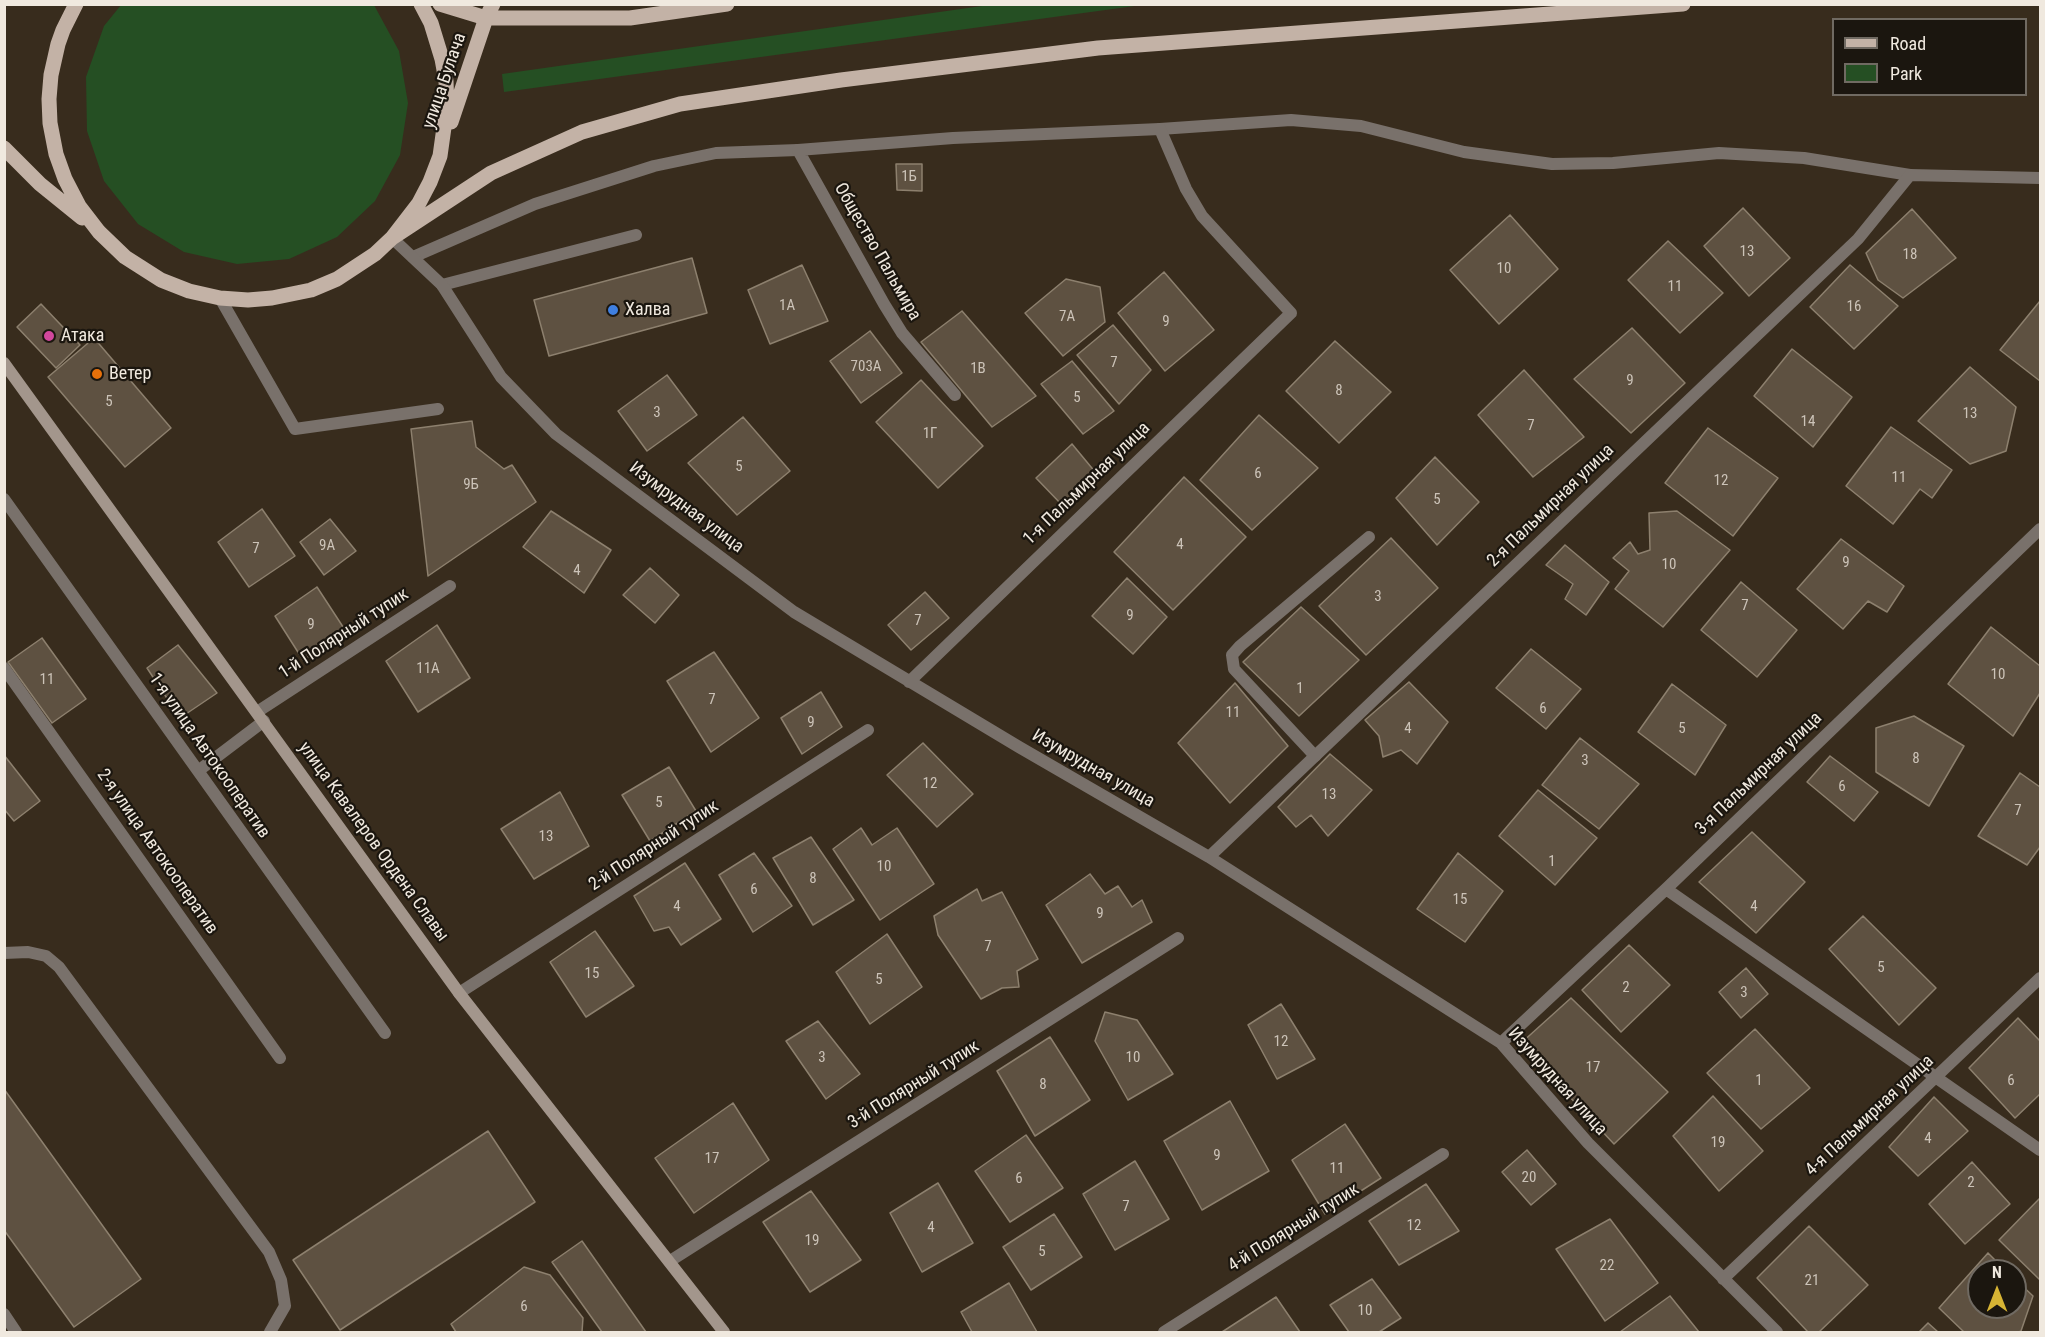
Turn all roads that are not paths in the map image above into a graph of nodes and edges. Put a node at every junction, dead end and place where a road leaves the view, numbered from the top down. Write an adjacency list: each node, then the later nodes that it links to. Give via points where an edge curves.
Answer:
1 (76, 4): 13 (main road, via 53,65 50,123 65,179)
2 (421, 4): 10 (main road, via 431,23 446,81)
3 (440, 4): 6 (main road)
4 (727, 4): 6 (main road, via 630,18)
5 (1683, 4): 15 (main road, via 1098,48 680,104 582,132 491,173)
6 (490, 11): 10 (main road, улица Булача)
7 (1160, 129): 9 (street, via 953,138); 11 (street, via 1291,120 1361,126 1464,152 1552,164 1613,163 1719,153 1804,158); 27 (street, 1-я Пальмирная улица, via 1202,216 1291,313)
8 (4, 148): 13 (main road, via 40,184)
9 (798, 150): 16 (street, via 716,153 654,166 535,204); 20 (street, Общество Пальмира, via 902,333)
10 (440, 156): 15 (main road, via 419,203)
11 (1910, 175): 12 (street); 30 (street, 2-я Пальмирная улица, via 1858,239)
12 (2040, 178)
13 (99, 232): 18 (main road, via 125,257 161,280)
14 (636, 235): 17 (street)
15 (392, 238): 16 (street, Изумрудная улица); 18 (main road, via 357,267 311,290 272,298)
16 (412, 257): 17 (street, Изумрудная улица)
17 (442, 285): 27 (street, Изумрудная улица, via 501,377 556,434 794,612)
18 (220, 298): 21 (street, via 295,429)
19 (4, 363): 28 (street, улица Кавалеров Ордена Славы)
20 (955, 395)
21 (438, 410)
22 (4, 499): 31 (street, 1-я улица Автокооператив)
23 (2040, 529): 33 (street, 3-я Пальмирная улица)
24 (1369, 537): 30 (street, via 1232,655 1234,669)
25 (450, 586): 28 (street, 1-й Полярный тупик)
26 (4, 668): 40 (street, 2-я улица Автокооператив)
27 (909, 682): 32 (street, Изумрудная улица)
28 (261, 717): 31 (street, 1-й Полярный тупик); 37 (street, улица Кавалеров Ордена Славы)
29 (868, 730): 37 (street, 2-й Полярный тупик)
30 (1315, 756): 32 (street, 2-я Пальмирная улица)
31 (198, 771): 38 (street, 1-я улица Автокооператив)
32 (1209, 856): 39 (street, Изумрудная улица)
33 (1666, 889): 39 (street, 3-я Пальмирная улица); 41 (street)
34 (1178, 938): 44 (street, 3-й Полярный тупик)
35 (4, 953): 49 (street, via 46,956 59,967 269,1252 285,1306)
36 (2040, 978): 41 (street, 4-я Пальмирная улица)
37 (459, 993): 44 (street, улица Кавалеров Ордена Славы)
38 (385, 1033)
39 (1501, 1043): 45 (street, Изумрудная улица, via 1588,1143)
40 (280, 1058)
41 (1937, 1076): 42 (street); 45 (street, 4-я Пальмирная улица)
42 (2040, 1150)
43 (1443, 1154): 50 (street, 4-й Полярный тупик)
44 (669, 1261): 47 (street, улица Кавалеров Ордена Славы)
45 (1723, 1279): 51 (street, Изумрудная улица)
46 (4, 1314): 48 (street)
47 (720, 1331)
48 (16, 1332)
49 (270, 1332)
50 (1164, 1332)
51 (1777, 1332)

